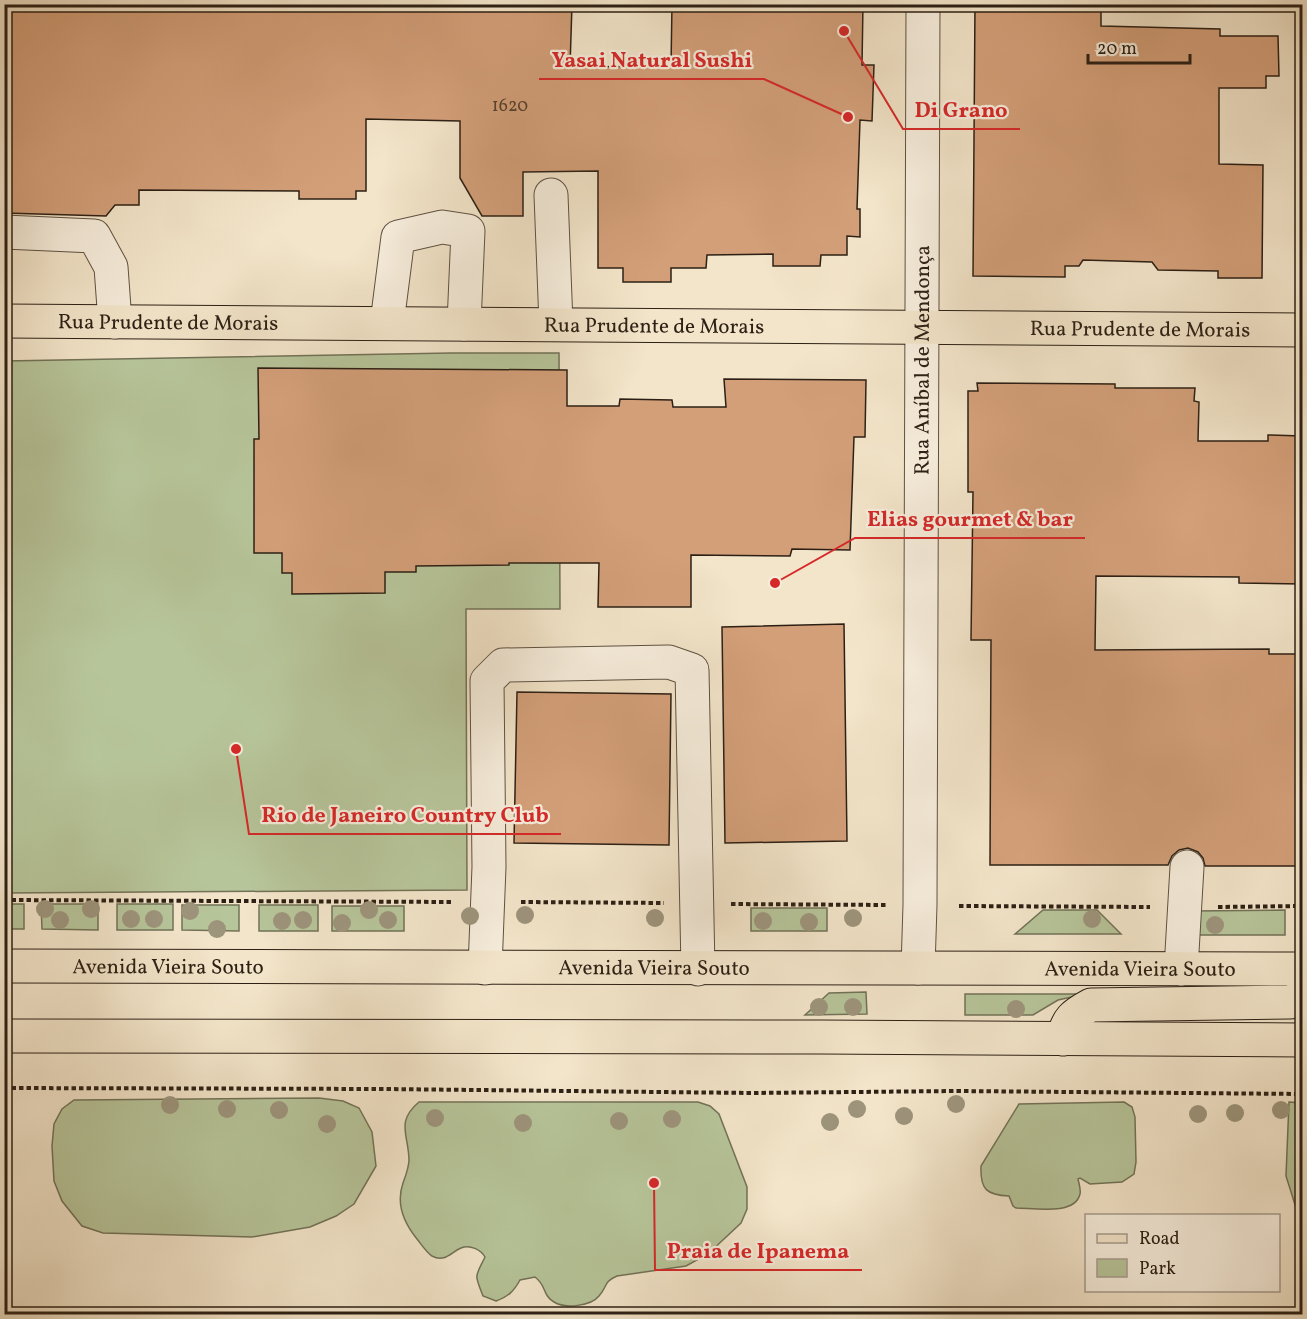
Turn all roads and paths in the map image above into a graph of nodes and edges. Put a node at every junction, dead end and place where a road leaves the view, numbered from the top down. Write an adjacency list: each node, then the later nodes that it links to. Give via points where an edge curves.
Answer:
1 (923, 4): 9 (street, Rua Aníbal de Mendonça)
2 (551, 195): 8 (street)
3 (4, 232): 5 (street, via 94,236 111,267)
4 (4, 321): 5 (main road, Rua Prudente de Morais)
5 (115, 322): 6 (main road, Rua Prudente de Morais)
6 (387, 323): 7 (main road, Rua Prudente de Morais); 7 (street, via 398,237 442,227 468,231)
7 (464, 324): 8 (main road, Rua Prudente de Morais)
8 (556, 324): 9 (main road, Rua Prudente de Morais)
9 (922, 326): 10 (main road, Rua Prudente de Morais); 22 (street, Rua Aníbal de Mendonça)
10 (1302, 330)
11 (681, 835): 15 (street)
12 (1187, 867): 19 (street)
13 (4, 900): 14 (path)
14 (488, 902): 15 (path); 15 (street, via 487,681 503,665 669,662 692,670); 21 (street)
15 (689, 904): 16 (path); 23 (street)
16 (895, 905)
17 (959, 906): 19 (path)
18 (1302, 906): 19 (path)
19 (1185, 907): 24 (street)
20 (4, 966): 21 (main road, Avenida Vieira Souto)
21 (485, 968): 23 (main road, Avenida Vieira Souto)
22 (918, 968): 23 (main road, Avenida Vieira Souto); 24 (main road, Avenida Vieira Souto)
23 (690, 969)
24 (1181, 969): 25 (main road, Avenida Vieira Souto)
25 (1302, 969)
26 (1302, 997): 28 (main road, via 1290,1002 1091,1005 1076,1013 1066,1025)
27 (4, 1035): 28 (main road)
28 (1064, 1039): 29 (main road)
29 (1302, 1040)
30 (4, 1088): 31 (path)
31 (1302, 1094)

